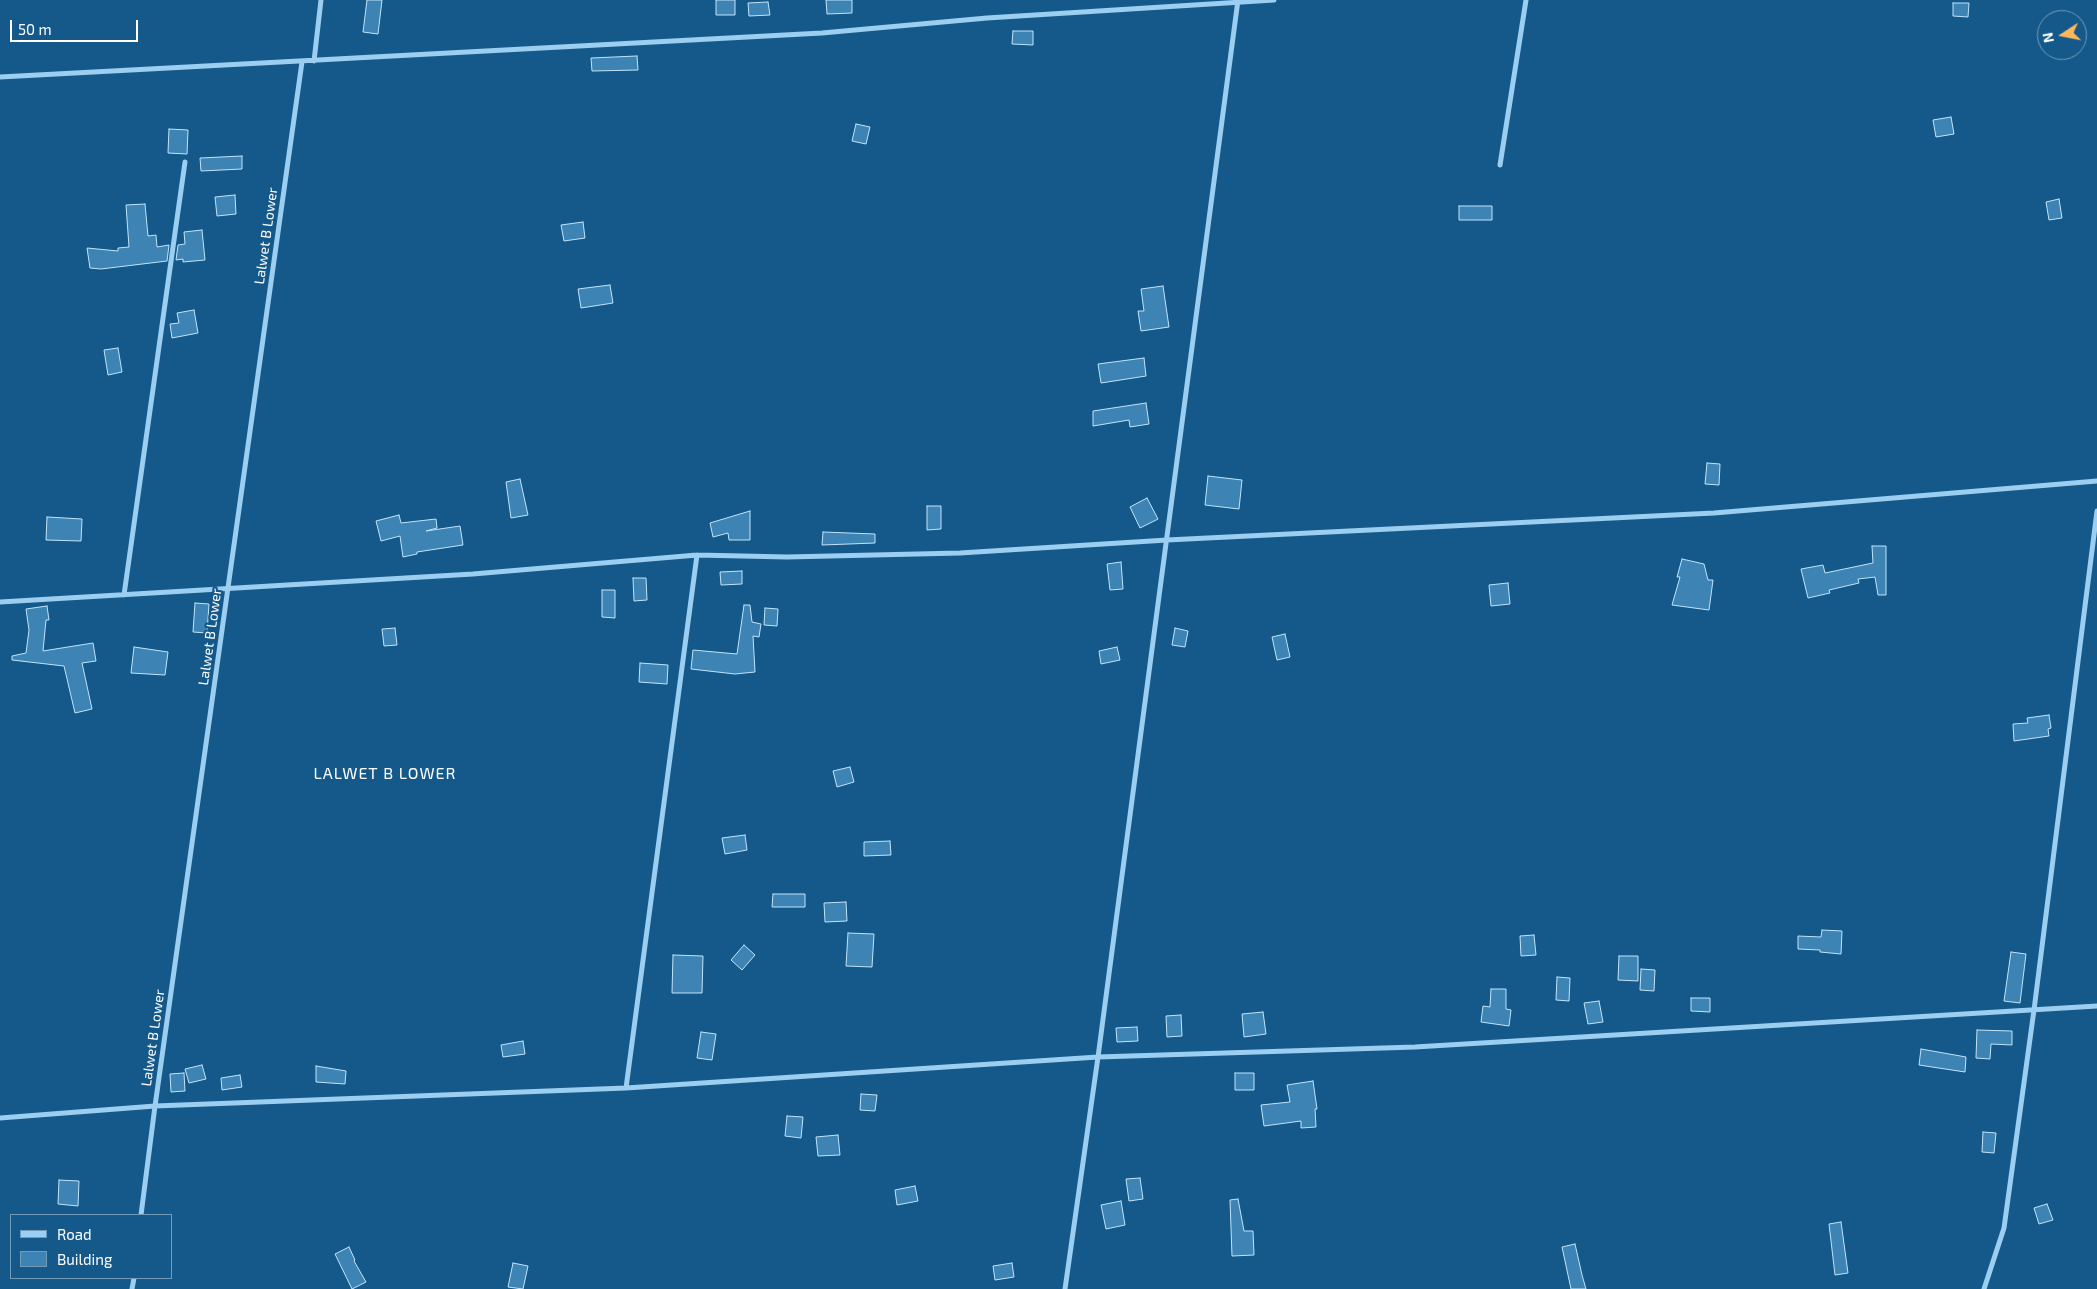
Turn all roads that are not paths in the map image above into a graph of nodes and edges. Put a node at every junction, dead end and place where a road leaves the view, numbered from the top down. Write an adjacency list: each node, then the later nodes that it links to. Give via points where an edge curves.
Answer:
1 (321, 0): 5 (street)
2 (1274, 0): 4 (street)
3 (1526, 0): 9 (street)
4 (1238, 1): 5 (street, via 822,33); 12 (street)
5 (314, 60): 6 (street)
6 (302, 62): 7 (street); 14 (street, Lalwet B Lower)
7 (0, 77)
8 (185, 162): 15 (street)
9 (1500, 165)
10 (2097, 481): 12 (street, via 1714,513)
11 (2097, 511): 18 (street)
12 (1167, 540): 13 (street, via 960,554); 19 (street)
13 (697, 555): 14 (street, via 473,574); 20 (street)
14 (228, 587): 15 (street); 21 (street, Lalwet B Lower)
15 (124, 595): 16 (street)
16 (0, 602)
17 (2097, 1006): 18 (street)
18 (2034, 1010): 19 (street, via 1415,1047); 25 (street, via 2004,1228)
19 (1098, 1057): 20 (street); 24 (street)
20 (626, 1088): 21 (street)
21 (155, 1106): 22 (street); 23 (street, Lalwet B Lower)
22 (0, 1118)
23 (141, 1214)
24 (1065, 1289)
25 (1984, 1289)

